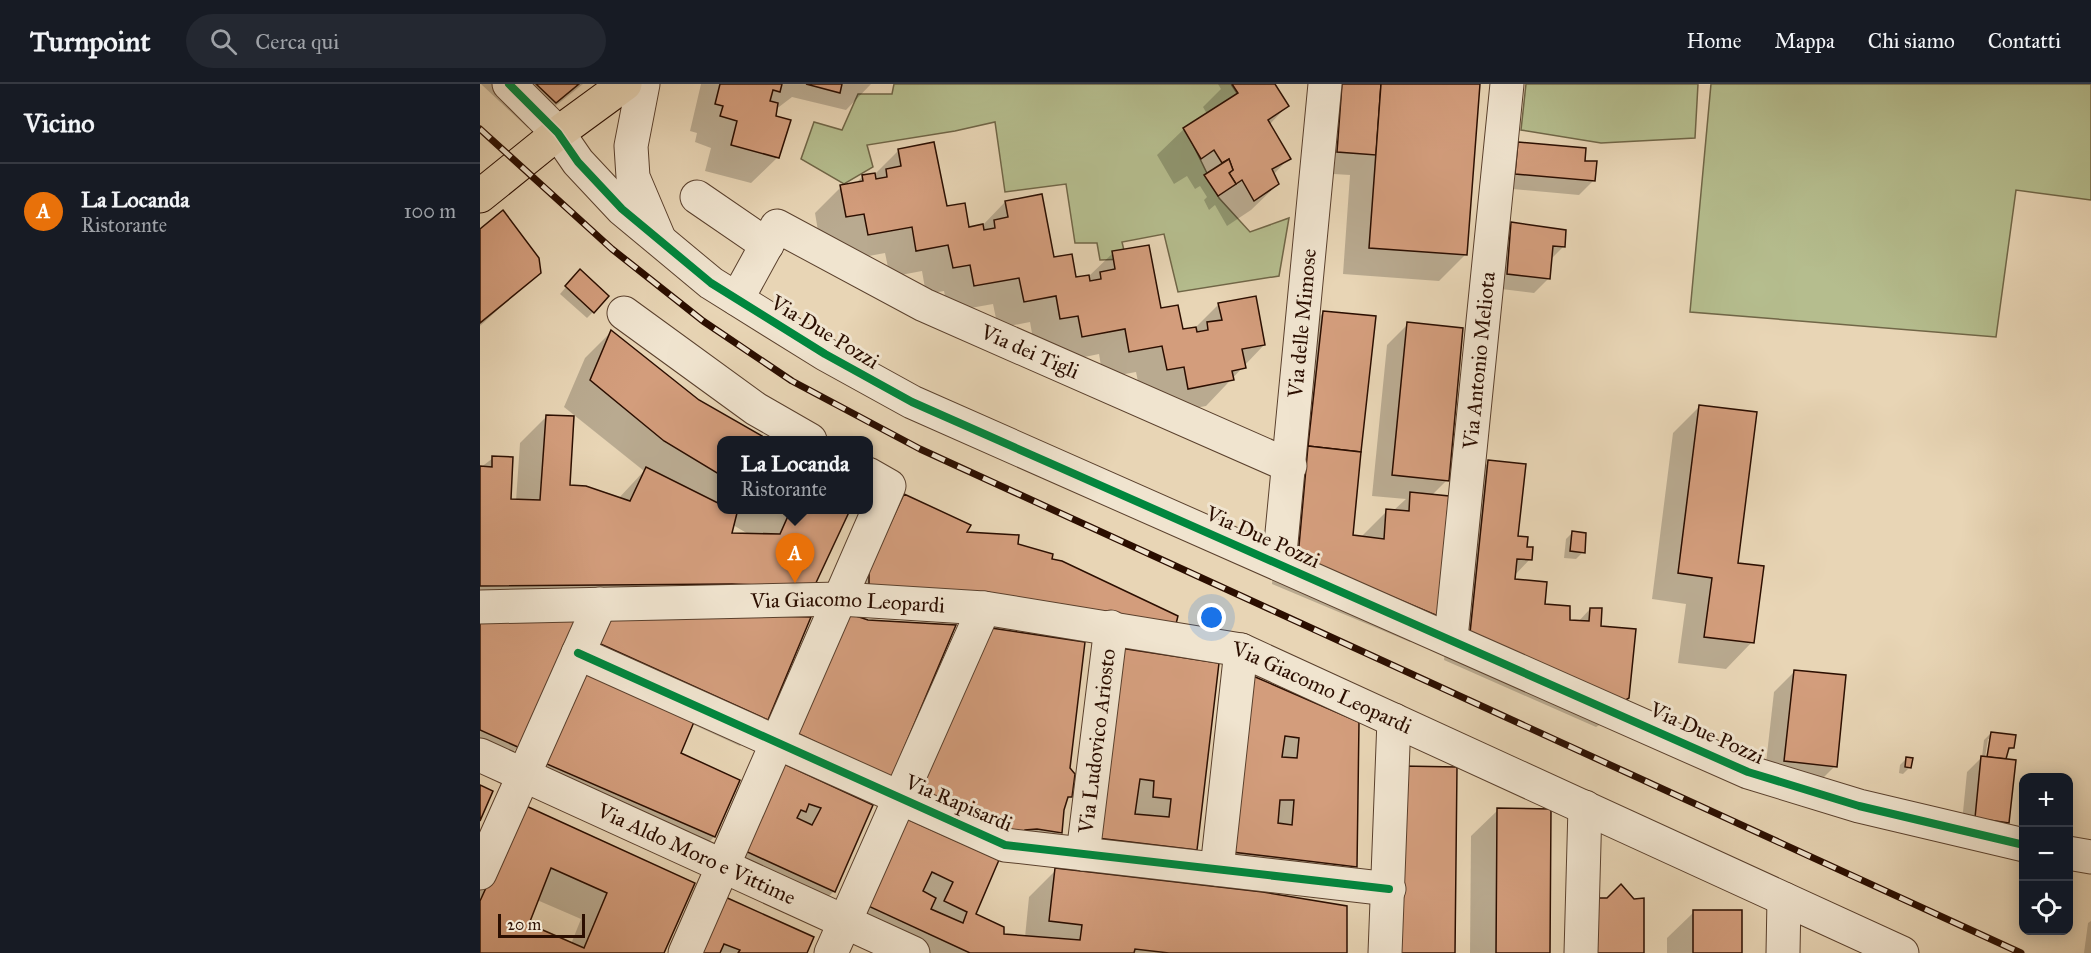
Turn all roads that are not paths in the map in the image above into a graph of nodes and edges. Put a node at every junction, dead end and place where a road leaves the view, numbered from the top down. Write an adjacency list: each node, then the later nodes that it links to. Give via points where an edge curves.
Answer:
1 (509, 84): 6 (street, Via Due Pozzi)
2 (625, 84): 6 (main road)
3 (643, 84): 10 (street, Via Due Pozzi, via 632,146 633,177)
4 (1325, 84): 14 (street, Via delle Mimose)
5 (1507, 84): 24 (street, Via Antonio Meliota)
6 (558, 133): 7 (main road); 10 (street, Via Due Pozzi, via 607,194)
7 (480, 196)
8 (697, 197): 9 (street, Via dei Tigli)
9 (772, 235): 11 (street); 14 (street, Via dei Tigli)
10 (661, 243): 11 (street, Via Due Pozzi)
11 (737, 299): 18 (street, Via Due Pozzi, via 912,402)
12 (624, 313): 13 (street, via 756,409)
13 (802, 436)
14 (1290, 466): 18 (street, Via delle Mimose)
15 (878, 480): 16 (street)
16 (873, 496)
17 (867, 514): 19 (street)
18 (1279, 564): 24 (street, Via Due Pozzi)
19 (840, 598): 20 (street, Via Giacomo Leopardi); 22 (street, Via Giacomo Leopardi); 28 (street)
20 (600, 604): 21 (street, Via Giacomo Leopardi); 26 (street)
21 (480, 607)
22 (984, 608): 23 (street, Via Giacomo Leopardi); 31 (street)
23 (1111, 627): 25 (street, Via Giacomo Leopardi); 34 (street, Via Ludovico Ariosto)
24 (1451, 638): 33 (street, Via Due Pozzi, via 1748,772 1859,806)
25 (1241, 650): 27 (street, Via Giacomo Leopardi); 38 (street)
26 (578, 653): 28 (street, Via Rapisardi); 30 (street)
27 (1394, 720): 32 (street, Via Giacomo Leopardi); 40 (street)
28 (778, 743): 31 (street, Via Rapisardi); 37 (street)
29 (480, 755): 30 (street, Via Aldo Moro e Vittime)
30 (524, 775): 37 (street, Via Aldo Moro e Vittime); 39 (street)
31 (901, 799): 34 (street, Via Rapisardi, via 1005,845); 42 (street)
32 (1585, 807): 41 (street, Via Giacomo Leopardi); 47 (street)
33 (2019, 844)
34 (1083, 854): 38 (street, Via Rapisardi)
35 (2073, 854): 36 (street)
36 (2091, 857)
37 (724, 867): 42 (street, Via Aldo Moro e Vittime); 43 (street)
38 (1217, 869): 40 (street, Via Rapisardi)
39 (480, 873)
40 (1389, 889): 46 (street)
41 (1784, 899): 48 (street); 49 (street, Via Giacomo Leopardi)
42 (845, 922): 44 (street); 45 (street, Via Aldo Moro e Vittime)
43 (685, 953)
44 (831, 953)
45 (913, 953)
46 (1386, 953)
47 (1581, 953)
48 (1783, 953)
49 (1902, 953)

